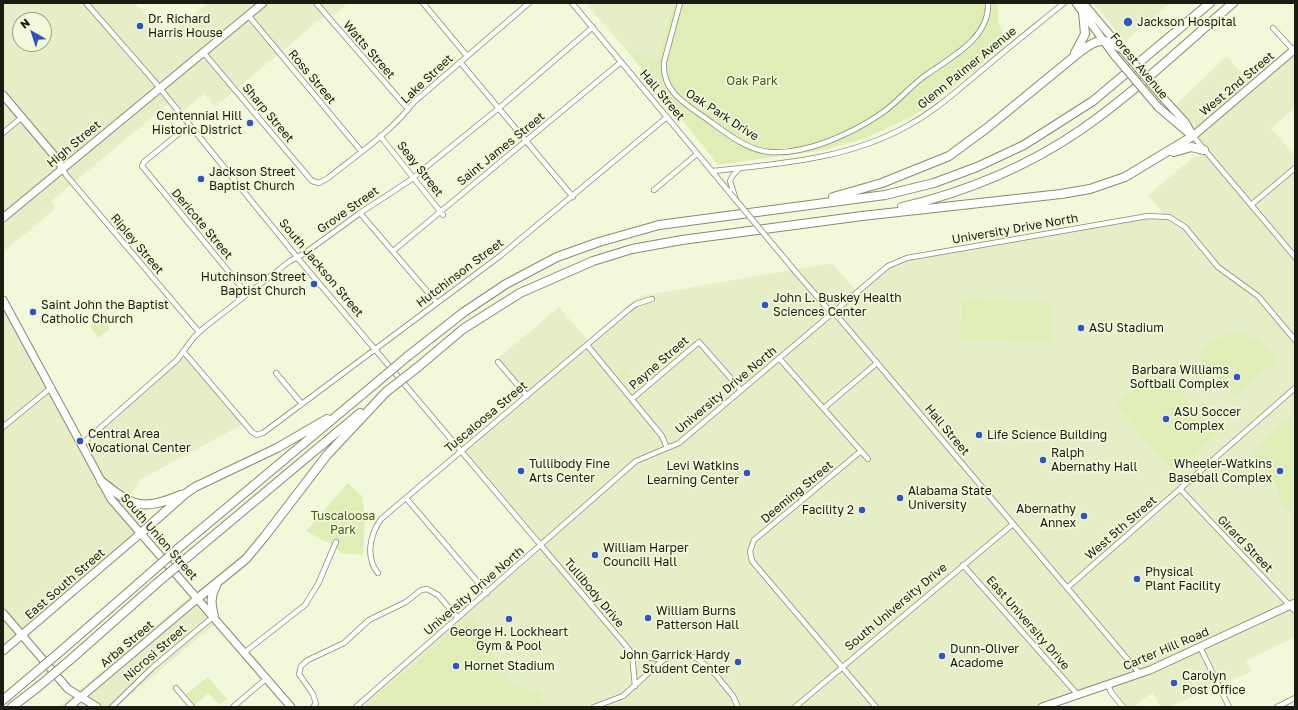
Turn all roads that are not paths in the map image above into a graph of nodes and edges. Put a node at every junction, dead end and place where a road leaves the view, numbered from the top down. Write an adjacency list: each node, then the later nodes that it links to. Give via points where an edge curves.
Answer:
1 (86, 3): 26 (street, South Jackson Street)
2 (263, 3): 15 (main road, High Street)
3 (316, 3): 29 (street, Watts Street)
4 (423, 3): 22 (street)
5 (529, 3): 22 (street, Lake Street)
6 (572, 3): 16 (street, Hall Street)
7 (680, 3): 8 (street, Oak Park Drive, via 664,62 667,84 678,99 745,145 771,152 822,144 882,113 914,84 970,42 985,21)
8 (988, 3)
9 (1064, 3): 42 (street, Glenn Palmer Avenue, via 948,98 909,125 849,150 821,157)
10 (1076, 3): 14 (main road, Forest Avenue)
11 (1083, 3): 19 (main road, Forest Avenue)
12 (1210, 3): 51 (highway, via 1093,101 1024,145 934,183 885,195)
13 (1233, 3): 54 (highway, via 1115,104 1050,149 974,186 926,201)
14 (1082, 12): 18 (main road, Forest Avenue); 23 (highway, via 1085,34 1078,50)
15 (248, 16): 21 (main road, High Street); 38 (street, Ross Street)
16 (593, 27): 25 (street, Hall Street); 28 (street, Grove Street)
17 (1273, 28): 20 (street)
18 (1103, 41): 19 (highway); 23 (highway, via 1096,41); 35 (main road, Forest Avenue, bridge, via 1158,107)
19 (1122, 49): 35 (main road, Forest Avenue, bridge, via 1185,122)
20 (1294, 51): 35 (main road, West 2nd Street)
21 (203, 52): 26 (main road, High Street); 46 (street, Sharp Street, via 312,181)
22 (467, 56): 24 (street, Lake Street)
23 (1069, 61): 51 (highway, via 949,156 882,183)
24 (460, 62): 28 (street); 29 (street, Lake Street)
25 (621, 62): 31 (street, Hall Street); 36 (street, Saint James Street)
26 (159, 87): 32 (street, South Jackson Street); 41 (main road, High Street)
27 (3, 95): 30 (main road)
28 (499, 108): 36 (street); 45 (street, Grove Street)
29 (408, 109): 34 (street, Lake Street)
30 (22, 117): 33 (street); 41 (main road)
31 (667, 117): 39 (street, Hall Street); 48 (street, Hutchinson Street)
32 (189, 125): 57 (street, South Jackson Street); 59 (street, Dericote Street, via 142,166)
33 (3, 133)
34 (380, 136): 38 (street, Lake Street); 45 (street, Seay Street)
35 (1193, 136): 37 (street, Forest Avenue); 40 (highway)
36 (527, 141): 48 (street); 53 (street, Saint James Street)
37 (1204, 150): 40 (highway, via 1191,147); 50 (street, Forest Avenue)
38 (361, 151): 46 (street, Lake Street)
39 (697, 154): 44 (street, Hall Street); 47 (street)
40 (1156, 158): 54 (highway, via 1125,177 1090,189)
41 (62, 168): 55 (main road, High Street); 64 (street, Ripley Street)
42 (740, 168): 44 (street, Glenn Palmer Avenue); 49 (street, Hall Street, via 730,181)
43 (1295, 168): 50 (street)
44 (712, 172): 49 (street, Hall Street, bridge)
45 (413, 178): 52 (street, Grove Street); 53 (street, Seay Street)
46 (319, 183)
47 (654, 190)
48 (573, 197): 62 (street, Hutchinson Street)
49 (736, 200): 63 (street, Hall Street, bridge)
50 (1251, 205): 58 (street, Forest Avenue)
51 (791, 207): 79 (highway, bridge, via 659,225 557,257 506,284 464,312)
52 (360, 213): 56 (street); 57 (street, Grove Street)
53 (442, 214): 56 (street, Saint James Street)
54 (862, 216): 76 (highway, bridge, via 682,240 632,249 593,261 520,293 463,329)
55 (3, 218)
56 (393, 251): 62 (street)
57 (298, 257): 59 (street, Grove Street); 67 (street, South Jackson Street)
58 (1295, 257)
59 (247, 294): 64 (street, Grove Street)
60 (652, 299): 66 (street, Tuscaloosa Street, via 636,304)
61 (3, 300): 73 (main road, South Union Street)
62 (437, 303): 67 (street, Hutchinson Street)
63 (832, 313): 65 (street, University Drive North, via 888,266 907,258 1150,215 1169,218 1185,227 1224,273 1258,296); 69 (street, University Drive North); 71 (street, Hall Street)
64 (199, 332): 68 (street, Grove Street)
65 (1295, 340)
66 (587, 345): 77 (street, Tuscaloosa Street); 78 (street)
67 (375, 350): 80 (street, Hutchinson Street); 85 (street, South Jackson Street)
68 (183, 351): 80 (street, Hutchinson Street, via 257,435); 83 (street, Grove Street, via 177,360)
69 (779, 358): 75 (street, University Drive North); 81 (street)
70 (498, 362): 77 (street)
71 (877, 363): 81 (street); 92 (street, Hall Street)
72 (276, 373): 80 (street)
73 (52, 387): 82 (street); 83 (main road, South Union Street)
74 (1295, 388): 89 (street, West 5th Street)
75 (741, 390): 78 (street, Payne Street, via 699,342); 84 (street, University Drive North, via 679,443)
76 (386, 392): 98 (highway, via 327,455 251,553); 123 (highway, bridge)
77 (526, 396): 85 (street, Tuscaloosa Street)
78 (632, 399): 84 (street, via 662,436)
79 (353, 403): 90 (highway, via 277,448); 122 (highway, bridge, via 148,574)
80 (302, 404)
81 (824, 408): 86 (street)
82 (3, 427)
83 (82, 444): 88 (main road, South Union Street)
84 (667, 448): 95 (street, University Drive North, via 636,461)
85 (462, 451): 91 (street, Tuscaloosa Street); 95 (street, South Jackson Street)
86 (861, 451): 87 (street); 113 (street, Deeming Street, via 754,540 750,551 752,561)
87 (868, 459)
88 (102, 481): 90 (highway, via 125,499 142,505 160,503); 93 (main road, South Union Street, via 111,499)
89 (1180, 489): 99 (street, West 5th Street); 102 (street, Girard Street)
90 (185, 494): 93 (highway)
91 (406, 498): 97 (street, Tuscaloosa Street, via 381,519 372,533 371,563); 100 (street)
92 (1013, 524): 96 (street, South University Drive); 99 (street, Hall Street)
93 (141, 533): 101 (main road, South Union Street); 107 (main road, East South Street)
94 (336, 542): 110 (street, via 318,584 305,605)
95 (542, 545): 100 (street, University Drive North); 111 (street, Tullibody Drive)
96 (963, 565): 113 (street, South University Drive); 119 (street, East University Drive)
97 (378, 573)
98 (217, 583): 101 (highway); 105 (highway, via 211,601)
99 (1067, 588): 114 (street, Hall Street)
100 (487, 593): 106 (street, University Drive North)
101 (198, 598): 105 (main road, South Union Street); 120 (main road, Arba Street)
102 (1292, 604): 103 (street, Girard Street); 108 (main road, Carter Hill Road)
103 (1295, 611)
104 (3, 613): 107 (main road)
105 (214, 616): 110 (main road, South Union Street); 126 (street, Nicrosi Street, via 152,668)
106 (458, 618): 130 (street, via 438,595 427,589 369,620 344,644 308,660 301,666 299,674 315,697 316,704); 131 (street, University Drive North)
107 (22, 635): 109 (main road, East South Street); 120 (main road, via 68,688)
108 (1200, 647): 114 (main road, Carter Hill Road); 138 (street)
109 (3, 650)
110 (245, 652): 115 (main road, South Union Street)
111 (632, 654): 112 (street); 117 (street)
112 (663, 660): 117 (street); 133 (street, via 672,656 686,656 700,660 716,674)
113 (842, 666): 134 (street, South University Drive); 135 (street)
114 (1140, 674): 116 (main road, Carter Hill Road)
115 (267, 678): 128 (street); 129 (main road, South Union Street)
116 (1108, 685): 119 (main road, Carter Hill Road); 137 (street)
117 (635, 686): 132 (street, via 623,696)
118 (176, 688): 127 (street)
119 (1078, 695): 136 (main road, Carter Hill Road)
120 (81, 697): 124 (main road, Arba Street); 125 (main road)
121 (1295, 698): 139 (street)
122 (3, 700)
123 (12, 707)
124 (69, 707)
125 (97, 707)
126 (112, 707)
127 (192, 707)
128 (233, 707)
129 (291, 707)
130 (313, 707)
131 (356, 707)
132 (594, 707)
133 (738, 707)
134 (795, 707)
135 (876, 707)
136 (1042, 707)
137 (1123, 707)
138 (1229, 707)
139 (1277, 707)

